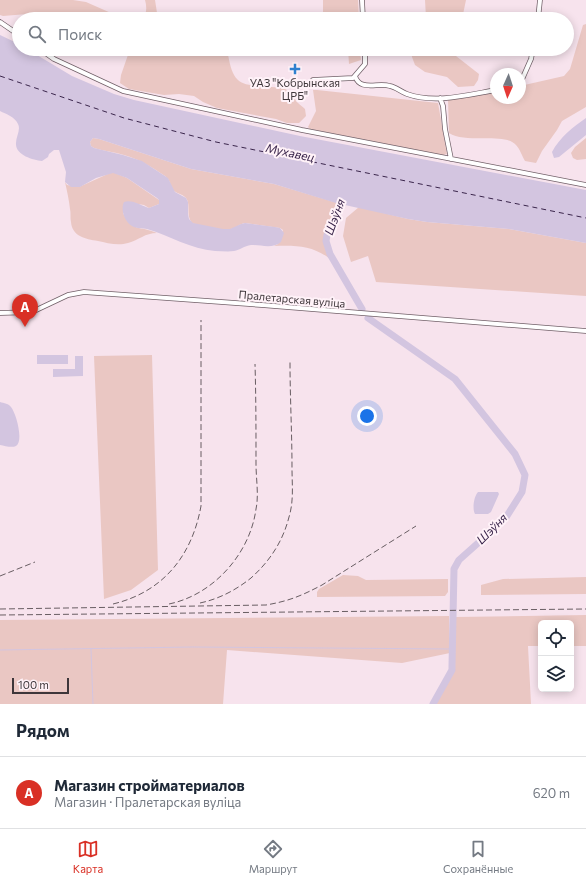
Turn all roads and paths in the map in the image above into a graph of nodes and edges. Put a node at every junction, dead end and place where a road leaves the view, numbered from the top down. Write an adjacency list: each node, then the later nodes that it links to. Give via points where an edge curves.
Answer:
1 (362, 0): 3 (street)
2 (540, 0): 4 (street)
3 (363, 12)
4 (539, 12)
5 (0, 22): 6 (street)
6 (12, 30)
7 (50, 56): 15 (street, via 122,91)
8 (365, 56): 11 (street, via 365,64)
9 (531, 56): 10 (street)
10 (526, 70)
11 (355, 76): 12 (street, via 350,79); 14 (street, via 357,82 364,86 390,85 408,95 429,99)
12 (314, 80)
13 (490, 91): 14 (street)
14 (440, 98): 15 (street)
15 (451, 159): 16 (street)
16 (586, 185)
17 (0, 313): 18 (street, Пралетарская вуліца, via 32,312 68,294 84,292)
18 (586, 331)

